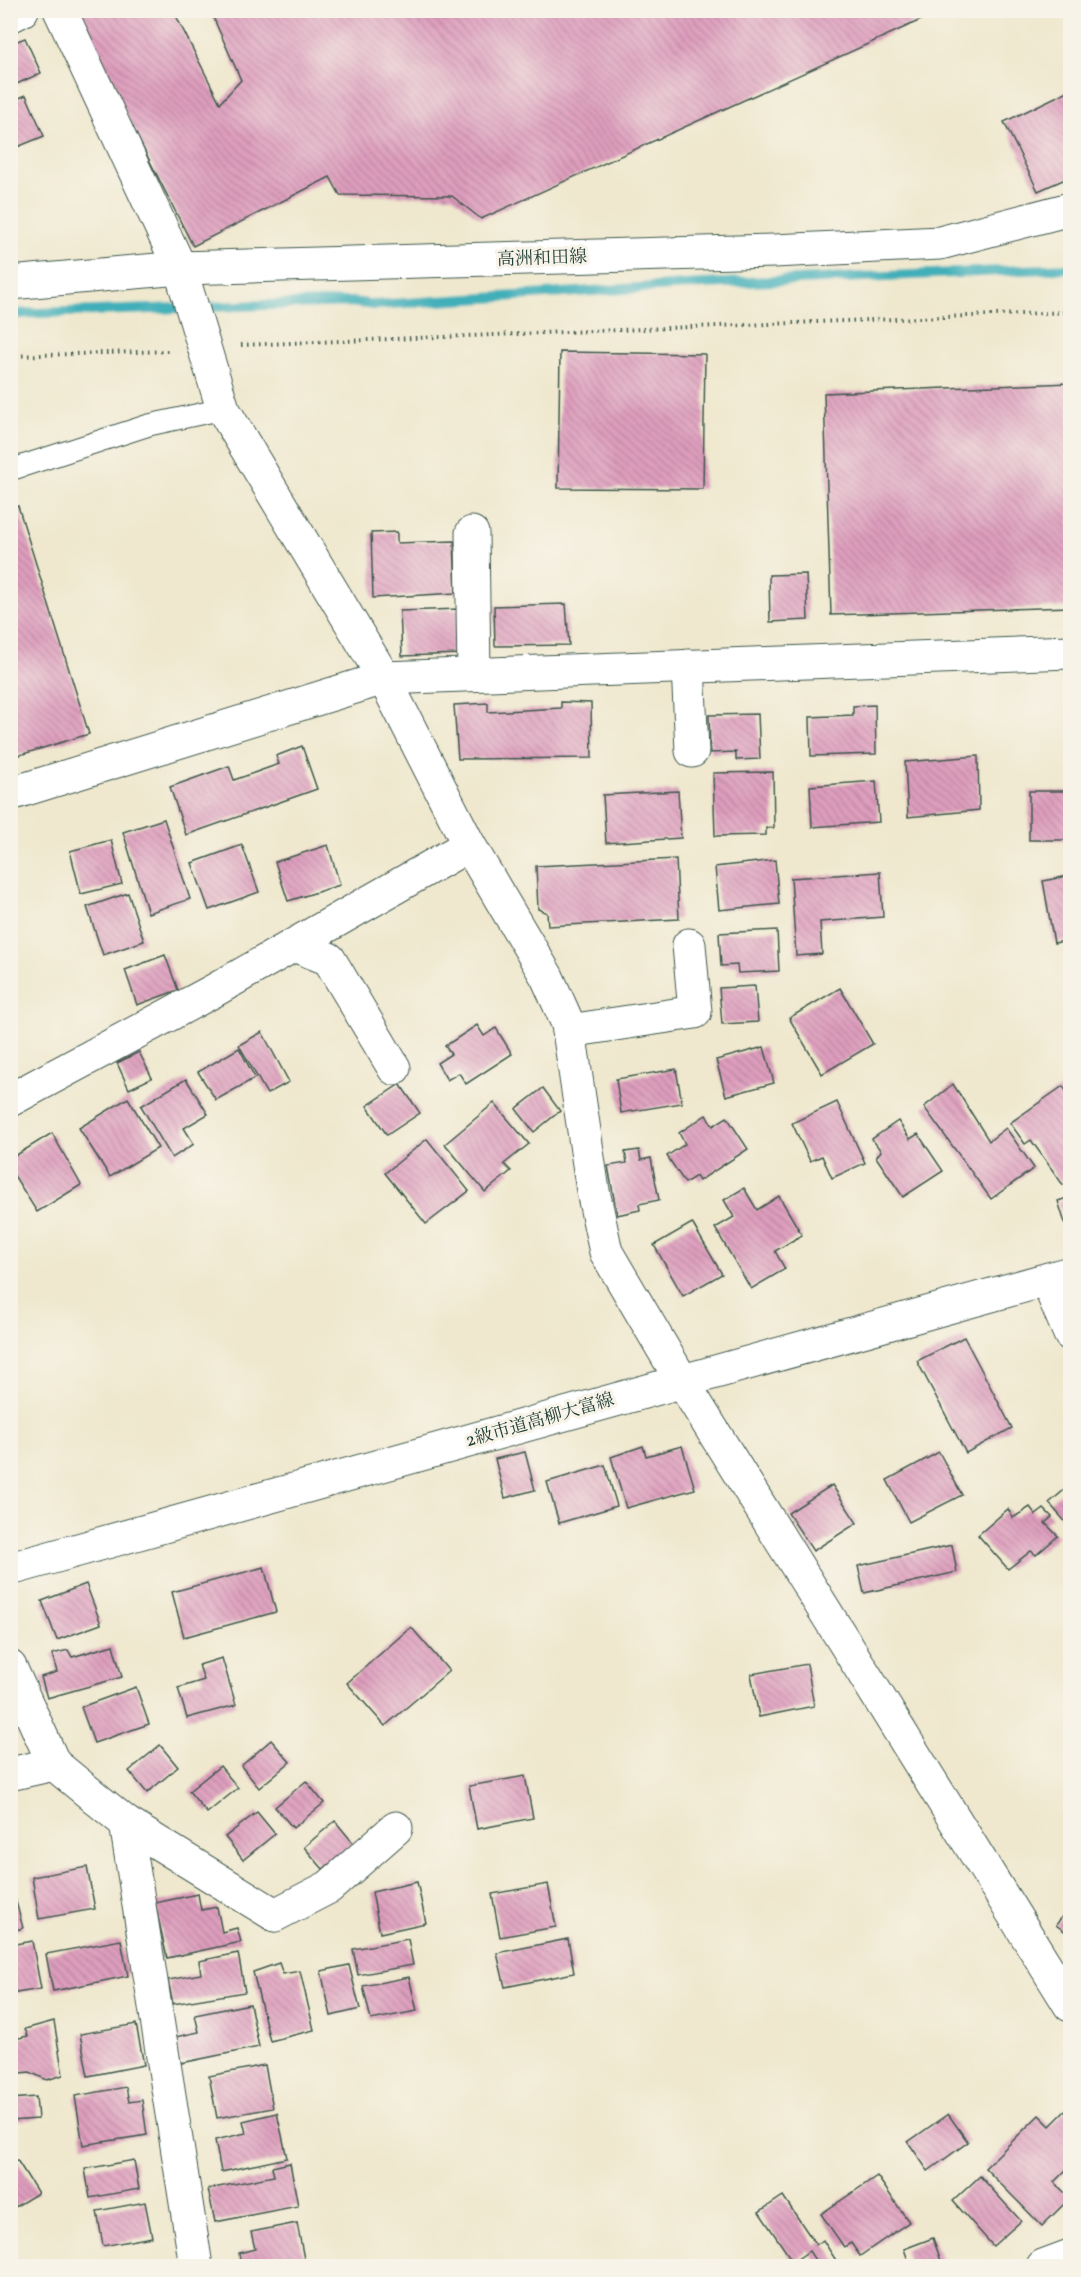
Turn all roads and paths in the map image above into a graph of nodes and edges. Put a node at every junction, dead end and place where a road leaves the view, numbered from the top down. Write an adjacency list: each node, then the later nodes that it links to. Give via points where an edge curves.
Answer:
1 (22, 10): 3 (street)
2 (60, 10): 5 (street)
3 (10, 16)
4 (1071, 209): 5 (street, 高洲和田線, via 940,243)
5 (180, 268): 6 (street, 高洲和田線); 8 (street)
6 (10, 283)
7 (1071, 312): 8 (path, via 234,345)
8 (204, 350): 9 (path); 10 (street)
9 (10, 356)
10 (223, 409): 11 (lane, via 149,425); 16 (street)
11 (10, 470)
12 (472, 533): 15 (street)
13 (1071, 652): 14 (street)
14 (688, 666): 15 (street); 17 (street)
15 (474, 674): 16 (street)
16 (384, 678): 18 (street); 19 (street)
17 (692, 752)
18 (10, 794)
19 (469, 845): 20 (street); 22 (street, via 547,977)
20 (294, 945): 23 (street, via 329,959); 24 (street)
21 (689, 945): 22 (street, via 695,1012)
22 (569, 1031): 27 (street, via 606,1252)
23 (394, 1068)
24 (10, 1100)
25 (1059, 1277): 26 (street); 27 (street, 2級市道高柳大富線)
26 (1071, 1334)
27 (682, 1381): 28 (street, 2級市道高柳大富線); 34 (street)
28 (10, 1569)
29 (10, 1667): 30 (street)
30 (54, 1764): 31 (street); 32 (street)
31 (10, 1774)
32 (126, 1823): 33 (street, via 275,1915 328,1887); 36 (street)
33 (396, 1828)
34 (1071, 2005)
35 (1071, 2256): 37 (street)
36 (196, 2266)
37 (1043, 2266)

